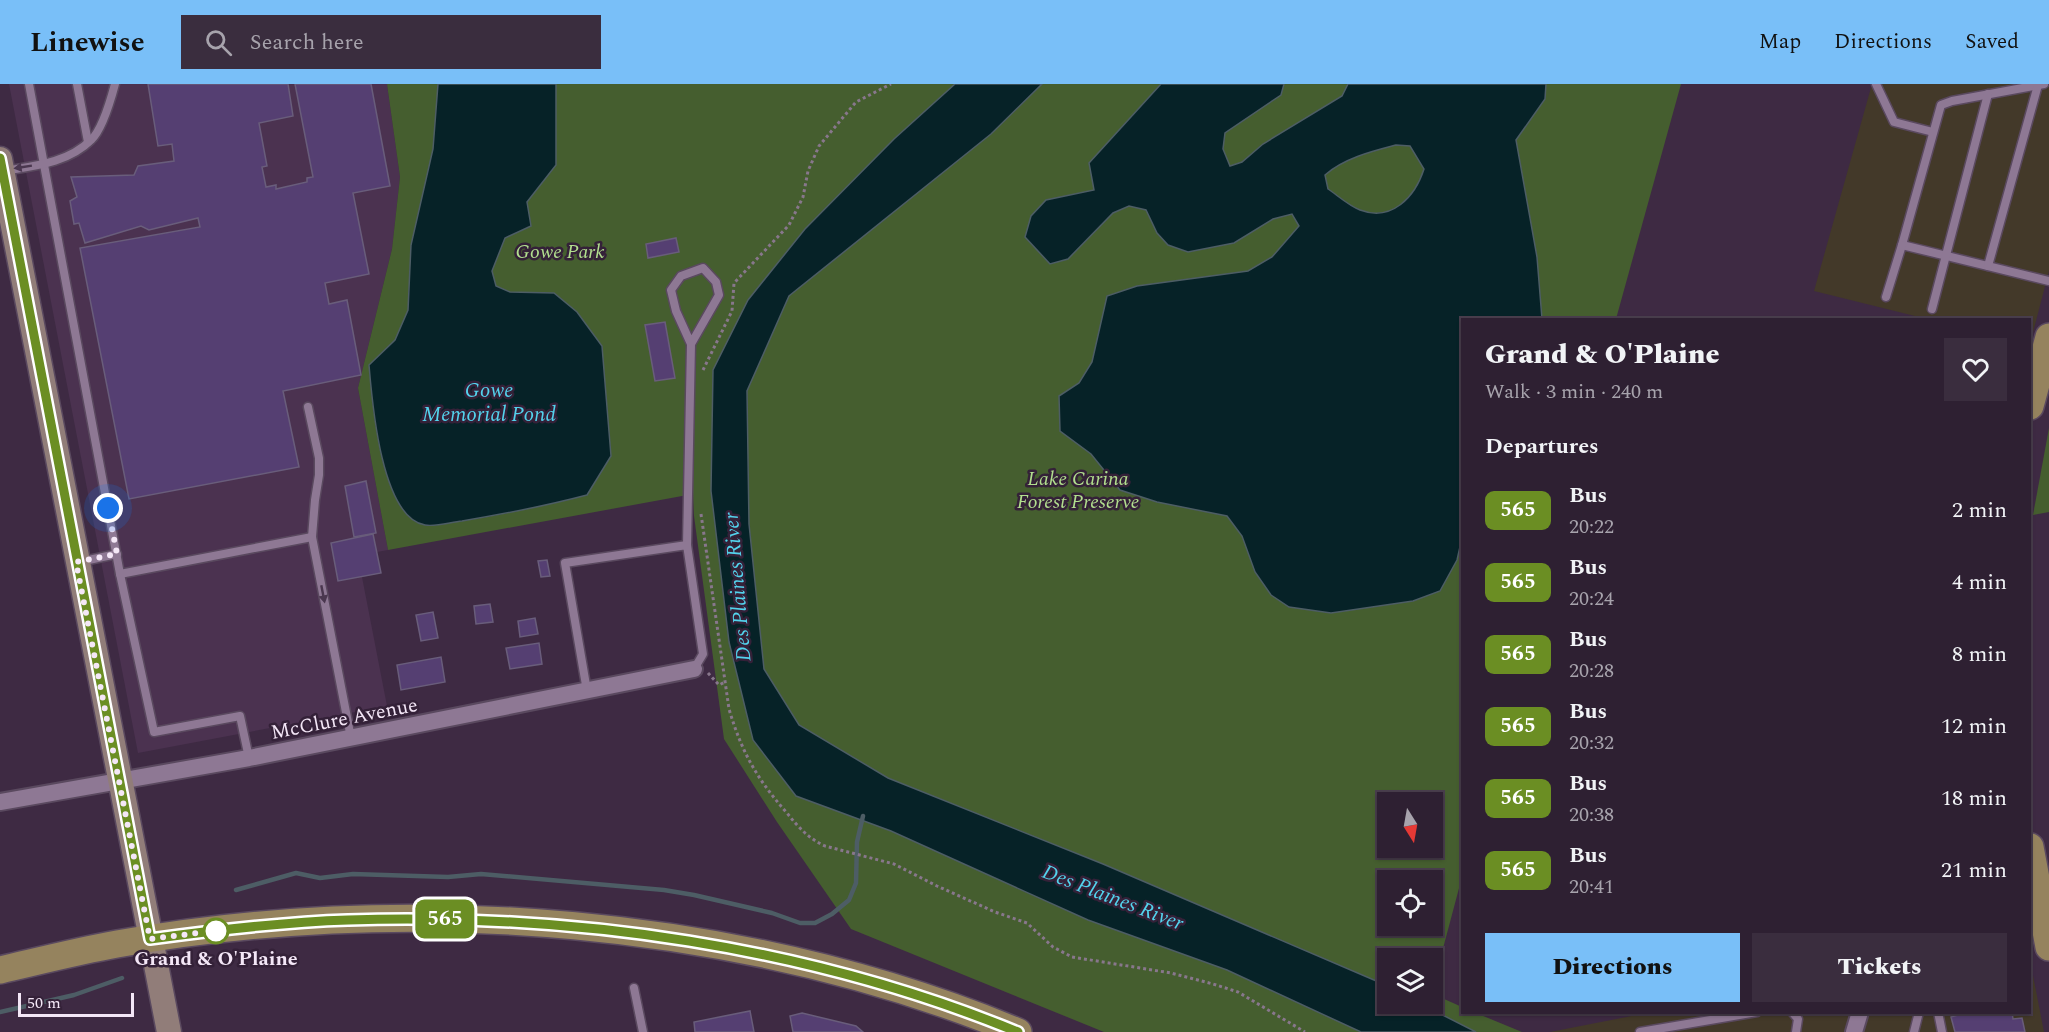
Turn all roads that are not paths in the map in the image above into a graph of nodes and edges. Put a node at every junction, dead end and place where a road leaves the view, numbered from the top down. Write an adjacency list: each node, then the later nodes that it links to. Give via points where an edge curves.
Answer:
1 (29, 84): 9 (lane)
2 (77, 84): 8 (lane)
3 (115, 84): 8 (lane, via 104,117)
4 (1876, 84): 7 (lane, via 1894,122)
5 (2041, 85): 6 (lane); 13 (lane)
6 (1988, 94): 7 (lane, via 1941,105); 12 (lane)
7 (1933, 132): 11 (lane)
8 (88, 142): 9 (lane, via 66,157)
9 (44, 164): 10 (lane, one-way to 10); 23 (lane)
10 (1, 165): 24 (street)
11 (1902, 245): 12 (lane); 15 (lane)
12 (1946, 255): 13 (lane); 16 (lane)
13 (1988, 266): 14 (lane)
14 (2049, 281)
15 (1886, 297)
16 (1932, 309)
17 (2049, 337): 19 (main road)
18 (691, 344): 18 (lane, via 671,290 681,276 703,268 716,282 719,295); 22 (lane)
19 (2031, 402)
20 (308, 407): 21 (lane, via 319,458)
21 (312, 537): 25 (lane); 28 (lane, one-way to 28)
22 (687, 545): 26 (lane, via 703,654); 27 (lane, via 565,563)
23 (117, 554): 24 (lane); 25 (lane)
24 (76, 562): 30 (street)
25 (120, 574): 29 (lane, via 154,732 240,716)
26 (694, 669): 27 (street, McClure Avenue)
27 (587, 691): 28 (street, McClure Avenue)
28 (351, 738): 29 (street, McClure Avenue)
29 (249, 758): 30 (street, McClure Avenue)
30 (120, 781): 31 (street, McClure Avenue); 34 (street)
31 (0, 802)
32 (2031, 852): 33 (main road)
33 (2048, 938)
34 (150, 939): 35 (main road); 42 (street); 44 (main road, via 348,920 515,921 584,927 693,941 813,966 914,994)
35 (0, 970)
36 (634, 987): 43 (lane)
37 (1745, 1014): 45 (lane)
38 (1794, 1014): 46 (lane, via 1798,1019)
39 (1859, 1014): 47 (street)
40 (1918, 1014): 48 (lane)
41 (1938, 1014): 49 (lane)
42 (169, 1032)
43 (643, 1032)
44 (1018, 1032)
45 (1640, 1032)
46 (1796, 1032)
47 (1854, 1032)
48 (1914, 1032)
49 (1942, 1032)

